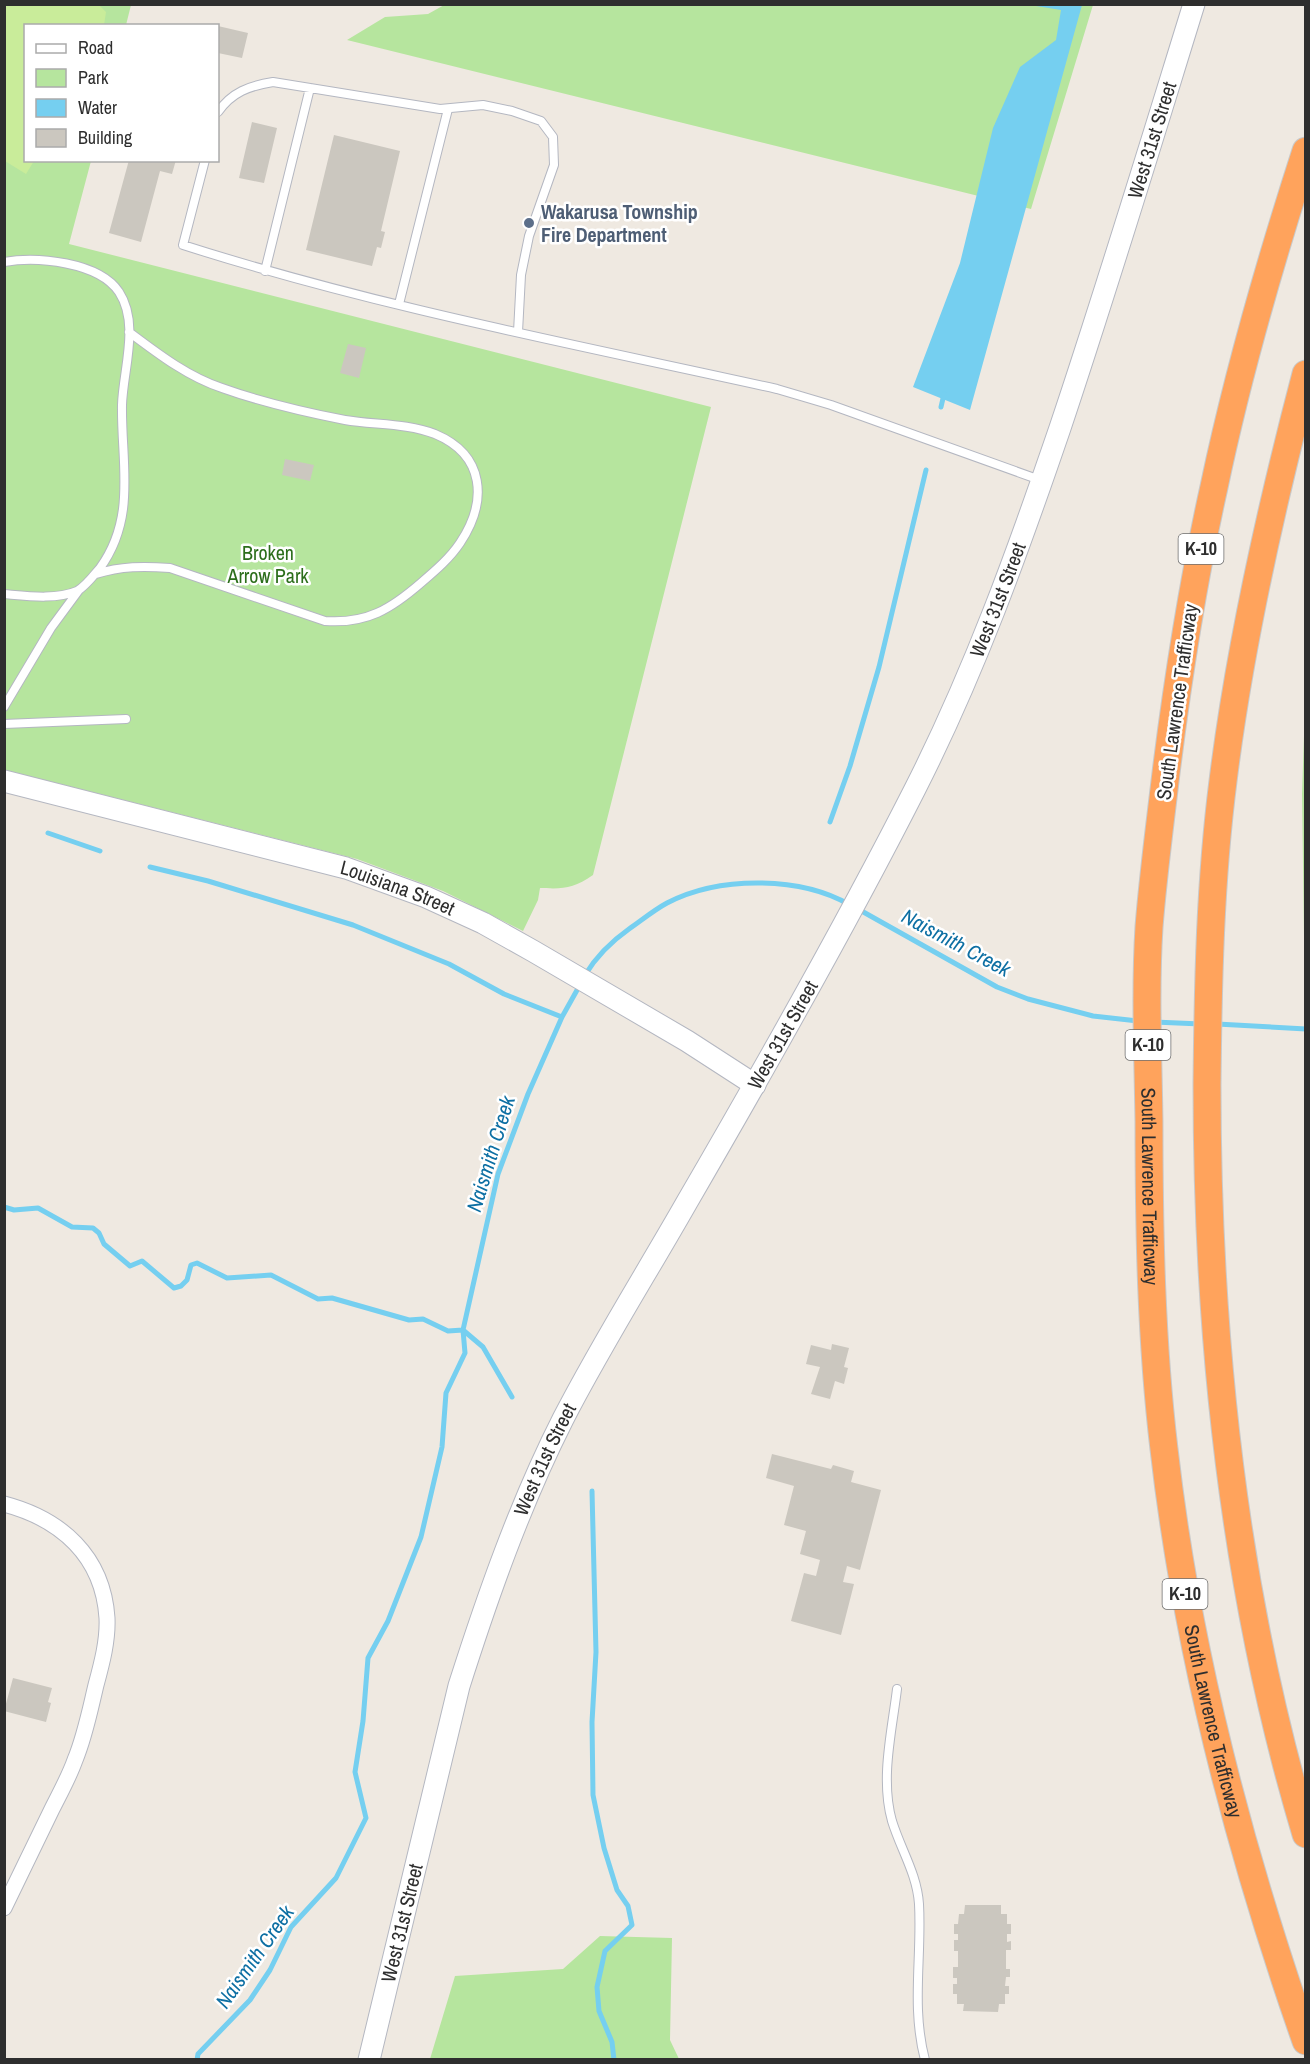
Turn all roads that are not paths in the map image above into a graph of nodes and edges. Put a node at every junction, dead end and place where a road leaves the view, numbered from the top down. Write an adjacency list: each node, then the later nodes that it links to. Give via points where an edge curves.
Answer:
1 (1194, 4): 13 (main road, West 31st Street)
2 (310, 88): 3 (lane); 4 (lane, via 273,82 251,85 231,96); 8 (lane)
3 (448, 109): 9 (lane); 11 (lane, via 483,105 512,111 541,121 553,137 554,165 529,237 521,274)
4 (219, 111)
5 (1305, 151): 26 (highway, South Lawrence Trafficway / K-10, via 1246,352 1203,540 1168,757 1148,957 1150,1233 1156,1376 1168,1487 1205,1688 1239,1827)
6 (204, 162): 8 (lane, via 183,245)
7 (4, 262): 10 (lane, via 63,263 105,279 119,291 128,315)
8 (265, 271): 9 (lane)
9 (399, 304): 11 (lane)
10 (129, 332): 14 (lane, via 123,404 125,504 109,556); 14 (lane, via 185,371 220,388 294,409 408,428 452,443 474,468 477,501 472,521 445,562 407,595 380,613 362,619 325,621 170,568 117,568)
11 (518, 332): 13 (lane, via 777,389)
12 (1305, 374): 24 (highway, via 1258,579 1229,736 1214,860 1208,969 1207,1129 1216,1330 1237,1530 1260,1658)
13 (1042, 481): 21 (main road, West 31st Street, via 1014,562 939,738 814,981)
14 (96, 574): 15 (lane)
15 (79, 590): 16 (lane, via 60,595); 17 (lane)
16 (4, 594)
17 (4, 706)
18 (126, 719): 19 (lane)
19 (4, 724)
20 (4, 782): 21 (main road, Louisiana Street, via 346,867 386,881 453,909 532,951)
21 (755, 1084): 27 (main road, West 31st Street, via 562,1422 501,1564 449,1722)
22 (4, 1504): 25 (street, via 25,1509 65,1532 95,1572 107,1617 101,1667 75,1760)
23 (897, 1689): 28 (lane, via 887,1788 892,1821 910,1864 919,1902 916,2010)
24 (1305, 1834)
25 (4, 1908)
26 (1305, 2041)
27 (369, 2060)
28 (925, 2060)

